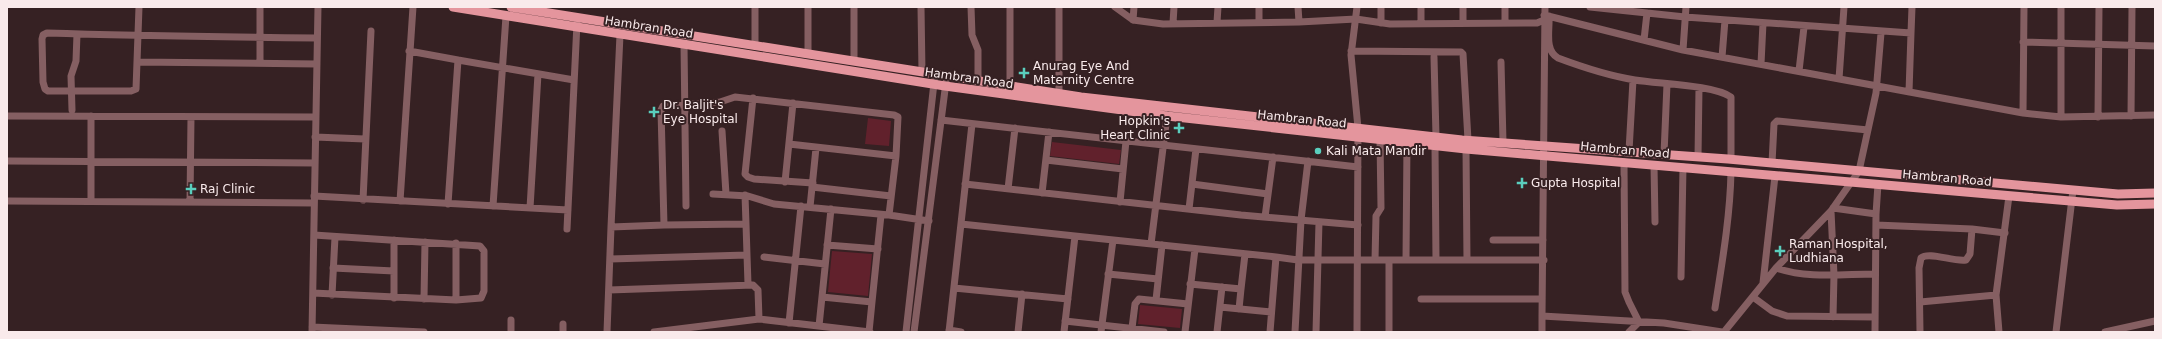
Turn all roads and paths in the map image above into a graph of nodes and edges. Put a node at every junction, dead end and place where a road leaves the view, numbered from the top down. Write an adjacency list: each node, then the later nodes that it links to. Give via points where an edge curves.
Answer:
1 (139, 7): 57 (street)
2 (260, 7): 59 (street)
3 (318, 7): 61 (street)
4 (413, 7): 71 (street)
5 (453, 7): 35 (main road, Hambran Road)
6 (510, 7): 47 (main road, Hambran Road)
7 (755, 7): 67 (street)
8 (808, 7): 73 (street)
9 (854, 7): 77 (street)
10 (921, 7): 85 (street)
11 (971, 7): 91 (street, via 972,35 978,50)
12 (1010, 7): 97 (street)
13 (1059, 7): 101 (street)
14 (1115, 7): 38 (street)
15 (1134, 7): 38 (street)
16 (1174, 7): 48 (street)
17 (1218, 7): 41 (street)
18 (1259, 7): 42 (street)
19 (1298, 7): 43 (street)
20 (1357, 7): 40 (street)
21 (1381, 7): 45 (street)
22 (1421, 7): 49 (street)
23 (1463, 7): 46 (street)
24 (1505, 7): 44 (street)
25 (1590, 7): 33 (street)
26 (1686, 7): 37 (street)
27 (1844, 7): 52 (street)
28 (1912, 7): 56 (street)
29 (2024, 7): 63 (street)
30 (2061, 7): 64 (street)
31 (2099, 7): 66 (street)
32 (2132, 7): 68 (street)
33 (1608, 8): 34 (street)
34 (1647, 13): 37 (street); 62 (street)
35 (506, 16): 47 (main road, Hambran Road); 83 (street)
36 (1546, 16): 44 (street, via 1537,23); 62 (street); 92 (street, via 1549,47 1553,55); 133 (street)
37 (1685, 17): 39 (street); 70 (street)
38 (1133, 20): 48 (street)
39 (1726, 20): 50 (street); 75 (street)
40 (1356, 21): 43 (street); 45 (street); 72 (street)
41 (1217, 22): 42 (street); 48 (street)
42 (1259, 22): 43 (street)
43 (1299, 22)
44 (1505, 22): 46 (street)
45 (1381, 23): 49 (street)
46 (1463, 23): 49 (street)
47 (577, 24): 58 (main road, Hambran Road); 60 (main road, Hambran Road); 90 (street)
48 (1173, 24)
49 (1420, 24)
50 (1763, 24): 51 (street); 82 (street)
51 (1804, 27): 52 (street); 84 (street)
52 (1842, 29): 54 (street); 89 (street)
53 (371, 31): 125 (street)
54 (1881, 33): 56 (street); 95 (street)
55 (77, 34): 57 (street); 99 (street, via 76,61); 99 (street, via 47,33 42,39 45,89)
56 (1910, 34): 100 (street)
57 (137, 35): 59 (street); 78 (street)
58 (620, 35): 60 (main road, Hambran Road); 207 (street)
59 (260, 37): 61 (street); 80 (street)
60 (665, 37): 65 (main road, Hambran Road); 67 (main road, Hambran Road)
61 (317, 38): 81 (street)
62 (1644, 40): 70 (street)
63 (2023, 42): 64 (street); 106 (street)
64 (2061, 43): 66 (street); 114 (street)
65 (684, 44): 93 (main road, Hambran Road); 104 (street)
66 (2099, 44): 68 (street); 115 (street)
67 (755, 46): 73 (main road, Hambran Road)
68 (2131, 46): 69 (street); 111 (street)
69 (2155, 46)
70 (1683, 50): 75 (street)
71 (409, 51): 76 (street); 180 (street)
72 (1351, 51): 122 (street); 132 (street, via 1461,52)
73 (808, 54): 77 (main road, Hambran Road)
74 (1434, 57): 127 (street)
75 (1722, 57): 82 (street)
76 (458, 60): 83 (street); 182 (street)
77 (854, 61): 85 (main road, Hambran Road)
78 (137, 62): 80 (street); 99 (street, via 137,86 134,90)
79 (1501, 62): 129 (street)
80 (260, 63): 81 (street)
81 (316, 64): 113 (street)
82 (1761, 64): 84 (street)
83 (501, 68): 86 (street); 184 (street)
84 (1800, 71): 89 (street)
85 (922, 72): 87 (main road, Hambran Road)
86 (538, 74): 90 (street); 189 (street)
87 (935, 74): 88 (main road, Hambran Road); 93 (street)
88 (946, 76): 91 (main road, Hambran Road); 96 (street)
89 (1839, 79): 95 (street)
90 (574, 80): 193 (street)
91 (978, 80): 97 (main road, Hambran Road)
92 (1633, 80): 94 (street); 136 (street)
93 (933, 84): 96 (main road, Hambran Road); 197 (street)
94 (1667, 84): 98 (street); 138 (street)
95 (1877, 85): 100 (street); 119 (street)
96 (945, 86): 110 (main road, Hambran Road); 116 (street)
97 (1010, 86): 101 (main road, Hambran Road)
98 (1699, 88): 141 (street); 142 (street, via 1722,92 1731,97)
99 (70, 91): 105 (street)
100 (1909, 92): 106 (street)
101 (1059, 93): 122 (main road, Hambran Road)
102 (753, 98): 103 (street); 104 (street, via 735,97 720,102); 158 (street, via 745,174 754,180)
103 (793, 103): 130 (street); 139 (street, via 896,116 899,121)
104 (684, 104): 185 (street); 205 (street, via 661,107)
105 (72, 110)
106 (2023, 113): 114 (street)
107 (2155, 115): 111 (street)
108 (7, 116): 109 (street)
109 (91, 116): 112 (street); 146 (street)
110 (1167, 116): 122 (main road, Hambran Road); 131 (street)
111 (2131, 116): 115 (street)
112 (191, 117): 113 (street); 147 (street)
113 (316, 117): 123 (street)
114 (2061, 117): 115 (street)
115 (2098, 117)
116 (941, 120): 117 (street); 199 (street)
117 (972, 124): 118 (street); 160 (street)
118 (1015, 128): 121 (street); 164 (street)
119 (1868, 130): 150 (street, via 1777,120 1774,124); 155 (street)
120 (722, 131): 169 (street)
121 (1049, 132): 126 (street); 143 (street)
122 (1358, 132): 124 (main road, Hambran Road); 127 (main road, Hambran Road); 152 (street)
123 (315, 137): 125 (street); 149 (street)
124 (1380, 139): 128 (main road, Hambran Road); 234 (street, via 1381,208 1376,216)
125 (365, 140): 175 (street)
126 (1126, 141): 131 (street); 154 (street)
127 (1436, 141): 128 (main road, Hambran Road); 132 (main road, Hambran Road); 237 (street)
128 (1407, 142): 236 (street)
129 (1503, 142): 132 (main road, Hambran Road); 133 (main road, Hambran Road)
130 (788, 144): 134 (street); 158 (street)
131 (1163, 145): 135 (street); 187 (street)
132 (1467, 145): 137 (main road, Hambran Road); 238 (street)
133 (1543, 145): 136 (main road, Hambran Road); 137 (street)
134 (816, 148): 139 (street); 163 (street)
135 (1196, 149): 140 (street); 161 (street)
136 (1629, 151): 138 (main road, Hambran Road)
137 (1542, 154): 148 (main road, Hambran Road); 217 (street)
138 (1664, 154): 141 (main road, Hambran Road)
139 (896, 156): 172 (street)
140 (1273, 157): 145 (street); 170 (street)
141 (1698, 157): 142 (main road, Hambran Road)
142 (1731, 159): 150 (main road, Hambran Road)
143 (1046, 160): 154 (street); 166 (street)
144 (7, 161): 146 (street)
145 (1308, 161): 152 (street); 198 (street)
146 (91, 162): 147 (street); 177 (street)
147 (190, 162): 149 (street); 179 (street)
148 (1624, 162): 151 (main road, Hambran Road); 283 (street, via 1625,292)
149 (314, 163): 174 (street)
150 (1772, 163): 155 (main road, Hambran Road)
151 (1654, 165): 153 (main road, Hambran Road); 201 (street)
152 (1358, 167): 206 (street)
153 (1682, 167): 156 (main road, Hambran Road); 247 (street)
154 (1123, 169): 181 (street)
155 (1859, 171): 159 (street); 165 (main road, Hambran Road)
156 (1731, 172): 157 (main road, Hambran Road); 273 (street, via 1725,247)
157 (1775, 176): 159 (main road, Hambran Road); 251 (street)
158 (785, 182): 163 (street)
159 (1852, 182): 162 (main road, Hambran Road); 192 (street)
160 (966, 184): 164 (street); 203 (street)
161 (1192, 184): 170 (street); 191 (street)
162 (1878, 184): 173 (main road, Hambran Road); 194 (street)
163 (812, 185): 172 (street); 188 (street)
164 (1008, 189): 166 (street)
165 (2072, 190): 167 (main road, Hambran Road, via 2118,194); 178 (street)
166 (1042, 193): 181 (street)
167 (2155, 193)
168 (713, 194): 169 (street)
169 (726, 194): 171 (street)
170 (1268, 194): 196 (street)
171 (745, 196): 186 (street, via 768,203); 202 (street)
172 (891, 196): 195 (street)
173 (2009, 196): 178 (main road, Hambran Road); 210 (street)
174 (314, 199): 175 (street); 179 (street); 211 (street)
175 (363, 200): 180 (street)
176 (7, 201): 177 (street)
177 (91, 201): 179 (street)
178 (2071, 201): 183 (main road, Hambran Road, via 2117,206); 322 (street)
179 (190, 202)
180 (400, 202): 182 (street)
181 (1120, 202): 187 (street)
182 (448, 204): 184 (street)
183 (2155, 204)
184 (493, 206): 189 (street)
185 (686, 206)
186 (801, 206): 188 (street); 230 (street)
187 (1155, 206): 191 (street); 220 (street)
188 (810, 207): 190 (street)
189 (530, 208): 193 (street)
190 (831, 209): 195 (street); 221 (street)
191 (1189, 209): 196 (street)
192 (1832, 209): 194 (street); 242 (street); 246 (street)
193 (568, 210): 208 (street)
194 (1876, 214): 204 (street)
195 (885, 215): 197 (street); 223 (street)
196 (1265, 217): 198 (street)
197 (918, 220): 199 (street); 303 (street)
198 (1301, 220): 200 (street); 231 (street)
199 (929, 221): 304 (street)
200 (1319, 222): 206 (street); 232 (street)
201 (1654, 222)
202 (746, 224): 205 (street); 226 (street)
203 (961, 224): 212 (street); 253 (street)
204 (1876, 224): 209 (street); 245 (street)
205 (664, 225): 207 (street)
206 (1358, 225): 233 (street)
207 (611, 227): 229 (street)
208 (567, 229)
209 (1972, 229): 210 (street); 270 (street, via 1968,259 1955,261 1928,255 1921,258)
210 (2005, 233): 259 (street)
211 (314, 236): 213 (street); 256 (street)
212 (1075, 236): 215 (street); 265 (street)
213 (334, 237): 214 (street); 241 (street)
214 (394, 240): 218 (street); 243 (street)
215 (1113, 240): 220 (street); 244 (street)
216 (1493, 240): 217 (street)
217 (1543, 240): 239 (street)
218 (425, 242): 219 (street); 264 (street)
219 (456, 243): 267 (street); 267 (street, via 482,247 484,283 481,298)
220 (1151, 244): 222 (street)
221 (827, 245): 223 (street); 240 (street)
222 (1162, 245): 224 (street); 248 (street)
223 (878, 249): 269 (street)
224 (1195, 249): 225 (street); 250 (street)
225 (1245, 254): 227 (street); 254 (street)
226 (747, 255): 229 (street); 249 (street)
227 (1276, 257): 231 (street); 275 (street)
228 (764, 258): 230 (street)
229 (610, 259): 255 (street)
230 (796, 260): 240 (street); 284 (street)
231 (1298, 260): 232 (street); 312 (street)
232 (1319, 260): 233 (street); 313 (street)
233 (1357, 260): 234 (street); 314 (street)
234 (1374, 260): 235 (street)
235 (1389, 260): 236 (street); 315 (street)
236 (1406, 260): 237 (street)
237 (1436, 260): 238 (street)
238 (1467, 260): 239 (street)
239 (1544, 260): 263 (street)
240 (825, 264): 260 (street)
241 (333, 268): 243 (street); 258 (street)
242 (1776, 268): 246 (street, via 1794,274); 251 (street)
243 (394, 271): 262 (street)
244 (1108, 274): 248 (street); 290 (street)
245 (1875, 274): 246 (street); 278 (street)
246 (1834, 275): 277 (street)
247 (1681, 277)
248 (1158, 279): 268 (street)
249 (748, 284): 255 (street); 279 (street, via 758,290)
250 (1190, 284): 252 (street); 271 (street)
251 (1763, 285): 261 (street)
252 (1222, 287): 254 (street); 272 (street)
253 (954, 288): 257 (street); 294 (street)
254 (1241, 289): 274 (street)
255 (609, 290): 299 (street)
256 (313, 293): 258 (street); 289 (street)
257 (1022, 294): 265 (street); 306 (street)
258 (332, 295): 262 (street)
259 (1996, 295): 270 (street); 321 (street)
260 (822, 297): 269 (street); 287 (street)
261 (1754, 297): 277 (street, via 1772,311 1787,316); 318 (street)
262 (394, 298): 264 (street)
263 (1542, 298): 266 (street); 276 (street)
264 (424, 299): 267 (street)
265 (1068, 299): 281 (street)
266 (1421, 299)
267 (456, 300)
268 (1156, 300): 271 (street); 288 (street, via 1142,298 1136,301)
269 (872, 302): 302 (street)
270 (1920, 302): 320 (street)
271 (1188, 304): 309 (street)
272 (1220, 307): 274 (street); 310 (street)
273 (1715, 308)
274 (1239, 309): 275 (street)
275 (1271, 312): 311 (street)
276 (1542, 316): 283 (street); 316 (street)
277 (1833, 317): 278 (street)
278 (1875, 318): 319 (street)
279 (758, 319): 284 (street); 300 (street)
280 (511, 320): 297 (street)
281 (1065, 321): 290 (street); 307 (street)
282 (2155, 321): 323 (street)
283 (1639, 322): 317 (street); 318 (street)
284 (789, 323): 286 (street)
285 (563, 324): 298 (street)
286 (798, 324): 287 (street); 301 (street)
287 (819, 326): 293 (street)
288 (1132, 328): 290 (street); 295 (street)
289 (312, 329): 291 (street)
290 (1101, 329)
291 (351, 330): 292 (street)
292 (385, 331): 296 (street)
293 (848, 331): 302 (street)
294 (949, 331): 305 (street)
295 (1152, 331): 308 (street)
296 (420, 332)
297 (510, 332)
298 (562, 332)
299 (607, 332)
300 (654, 332)
301 (797, 332)
302 (869, 332)
303 (906, 332)
304 (914, 332)
305 (961, 332)
306 (1018, 332)
307 (1064, 332)
308 (1164, 332)
309 (1185, 332)
310 (1217, 332)
311 (1270, 332)
312 (1295, 332)
313 (1316, 332)
314 (1357, 332)
315 (1389, 332)
316 (1542, 332)
317 (1629, 332)
318 (1723, 332)
319 (1875, 332)
320 (1920, 332)
321 (1999, 332)
322 (2056, 332)
323 (2105, 332)

